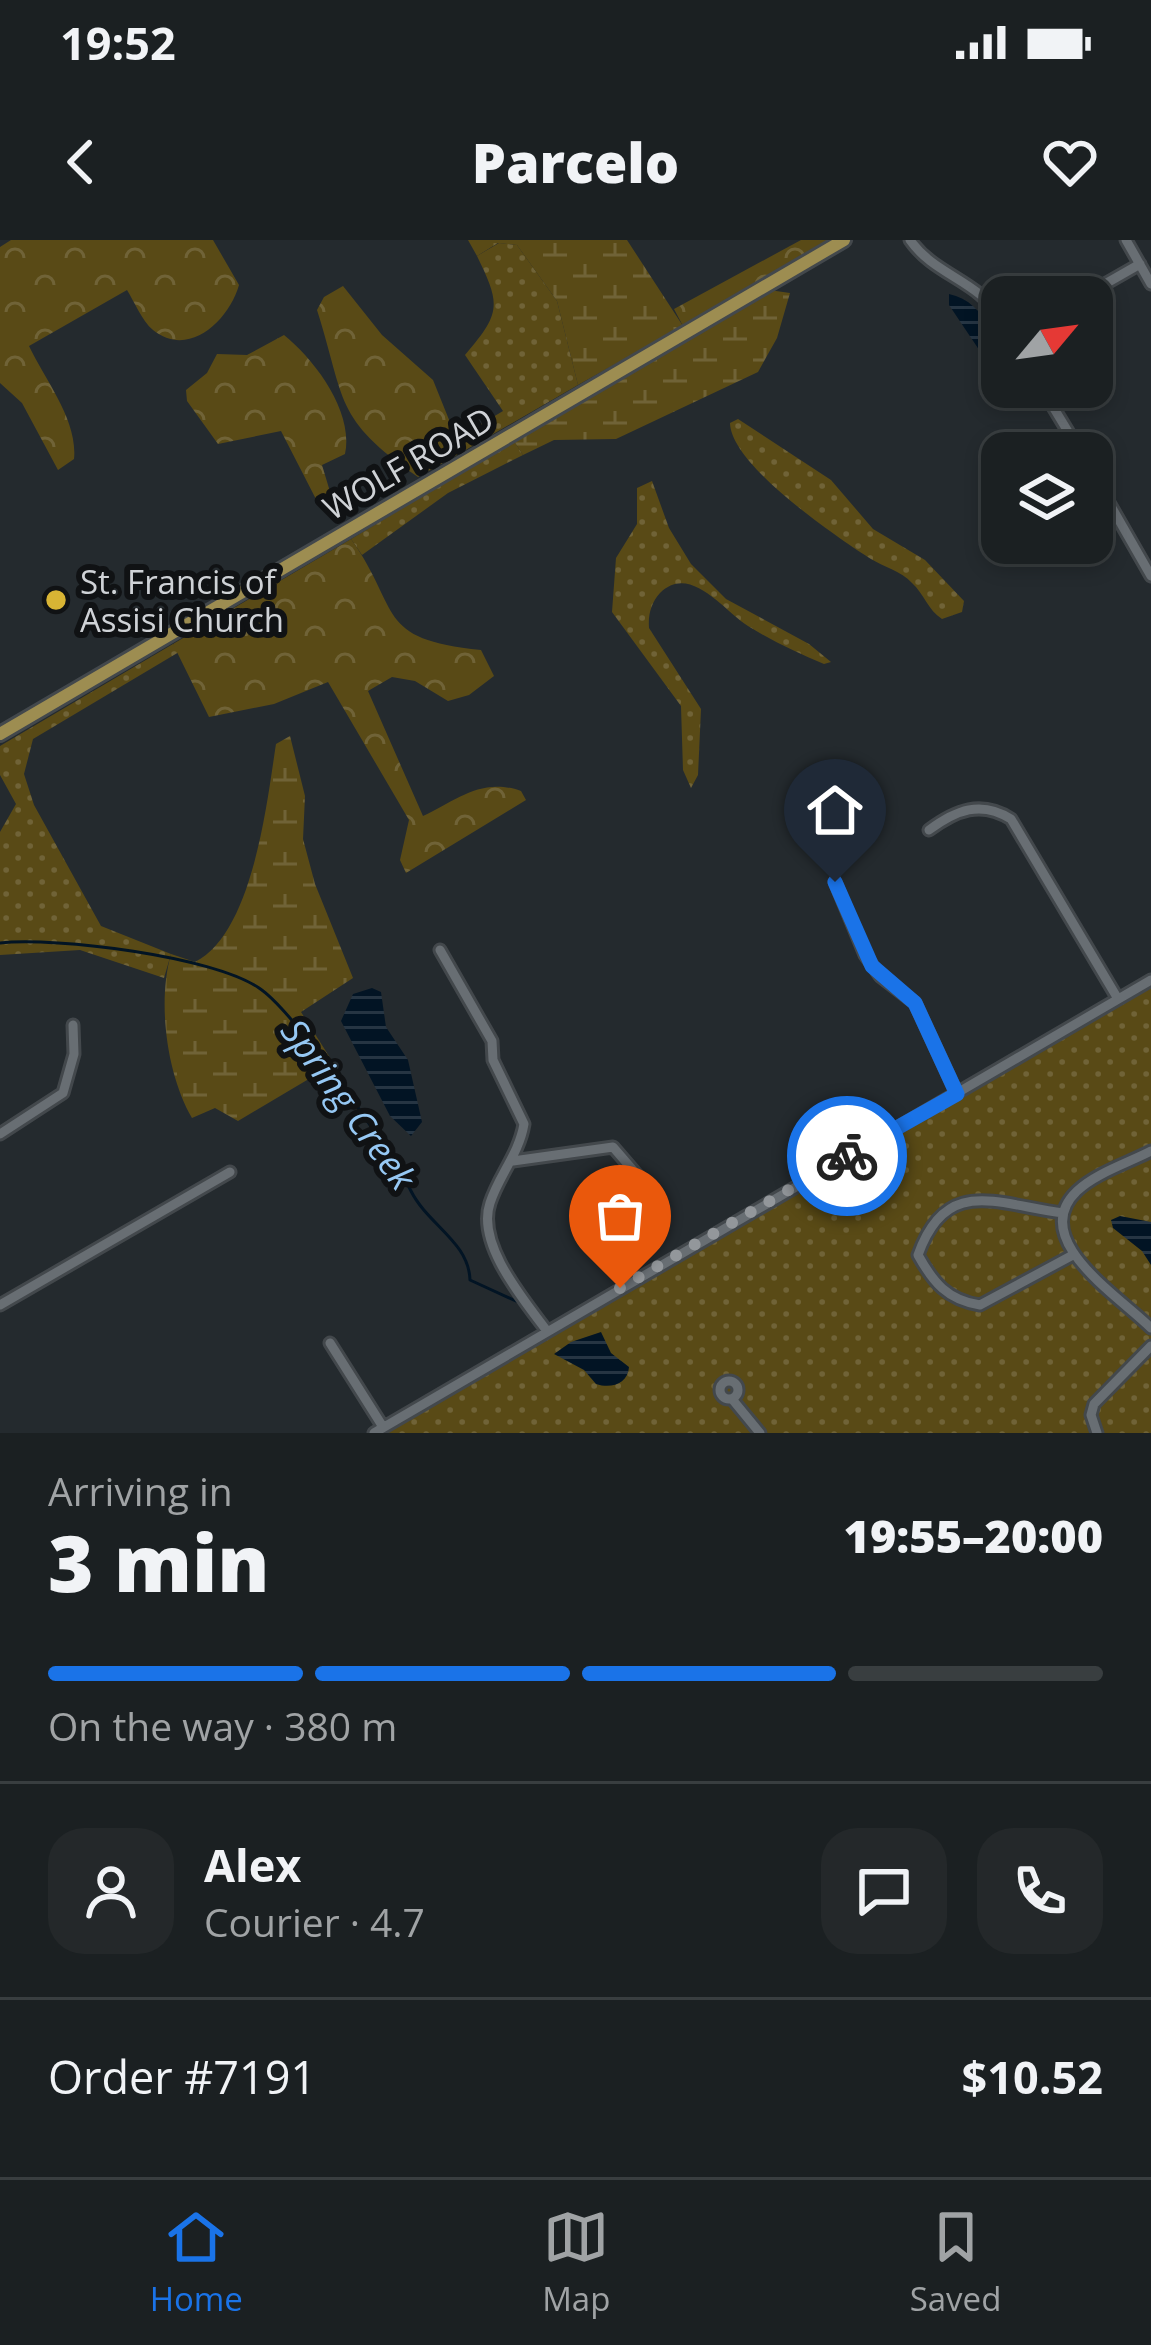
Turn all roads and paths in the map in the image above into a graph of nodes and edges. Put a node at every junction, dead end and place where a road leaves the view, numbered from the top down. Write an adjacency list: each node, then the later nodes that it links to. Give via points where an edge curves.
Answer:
1 (844, 240): 10 (main road, WOLF ROAD)
2 (910, 240): 7 (street)
3 (1126, 240): 4 (street)
4 (1139, 264): 5 (street); 6 (street)
5 (1113, 279)
6 (1151, 284)
7 (981, 293)
8 (1113, 510): 9 (street)
9 (1151, 576)
10 (0, 734)
11 (929, 830): 15 (street, via 969,808 1011,819)
12 (835, 882): 17 (street, via 872,966 915,1003)
13 (440, 950): 20 (street, via 492,1041 524,1124)
14 (1151, 980): 15 (street)
15 (1118, 999): 17 (street)
16 (73, 1025): 18 (street, via 63,1093)
17 (957, 1094): 27 (street)
18 (0, 1134)
19 (1151, 1150): 23 (street, via 1086,1184)
20 (513, 1161): 22 (street, via 613,1147); 27 (street, via 489,1204 488,1225)
21 (230, 1172): 25 (street)
22 (638, 1176)
23 (1063, 1213): 24 (street); 24 (street, via 957,1200 936,1214 918,1255 950,1296 980,1305)
24 (1071, 1256): 26 (street)
25 (0, 1305)
26 (1151, 1328)
27 (547, 1331): 31 (street)
28 (330, 1343): 31 (street)
29 (1151, 1346): 33 (street, via 1099,1396 1091,1415)
30 (731, 1399): 32 (street)
31 (378, 1430)
32 (760, 1433)
33 (1097, 1433)

